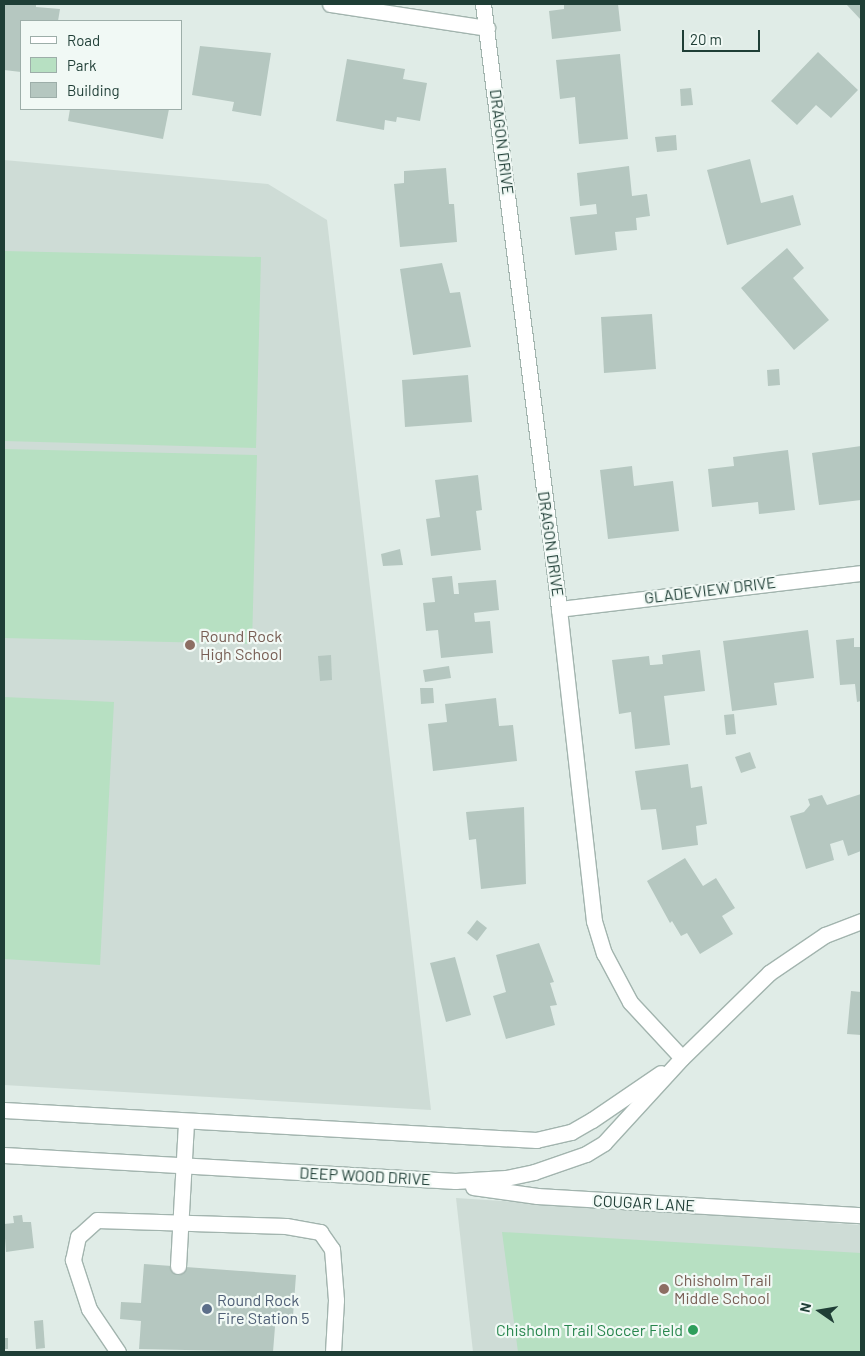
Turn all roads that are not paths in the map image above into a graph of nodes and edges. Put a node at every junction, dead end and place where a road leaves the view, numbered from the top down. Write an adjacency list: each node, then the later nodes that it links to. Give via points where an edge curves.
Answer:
1 (330, 4): 3 (street)
2 (483, 4): 3 (street, DRAGON DRIVE)
3 (486, 28): 5 (street, DRAGON DRIVE)
4 (861, 573): 5 (street, GLADEVIEW DRIVE)
5 (560, 609): 7 (street, DRAGON DRIVE, via 594,921 604,953 630,1002)
6 (861, 921): 7 (street, DEEP WOOD DRIVE, via 824,935 787,959)
7 (682, 1058): 9 (street, DEEP WOOD DRIVE, via 571,1132 536,1140); 12 (street, DEEP WOOD DRIVE, via 617,1130 586,1154 506,1178)
8 (4, 1110): 9 (street, DEEP WOOD DRIVE)
9 (186, 1122): 11 (street)
10 (4, 1155): 11 (street, DEEP WOOD DRIVE)
11 (184, 1166): 12 (street, DEEP WOOD DRIVE); 14 (street)
12 (427, 1180): 13 (street, COUGAR LANE, via 537,1196)
13 (861, 1215)
14 (181, 1221): 15 (street); 16 (street, via 97,1220 78,1237 73,1260 89,1309); 17 (street, via 286,1226 320,1232 332,1249 336,1300)
15 (178, 1266)
16 (118, 1352)
17 (333, 1352)

